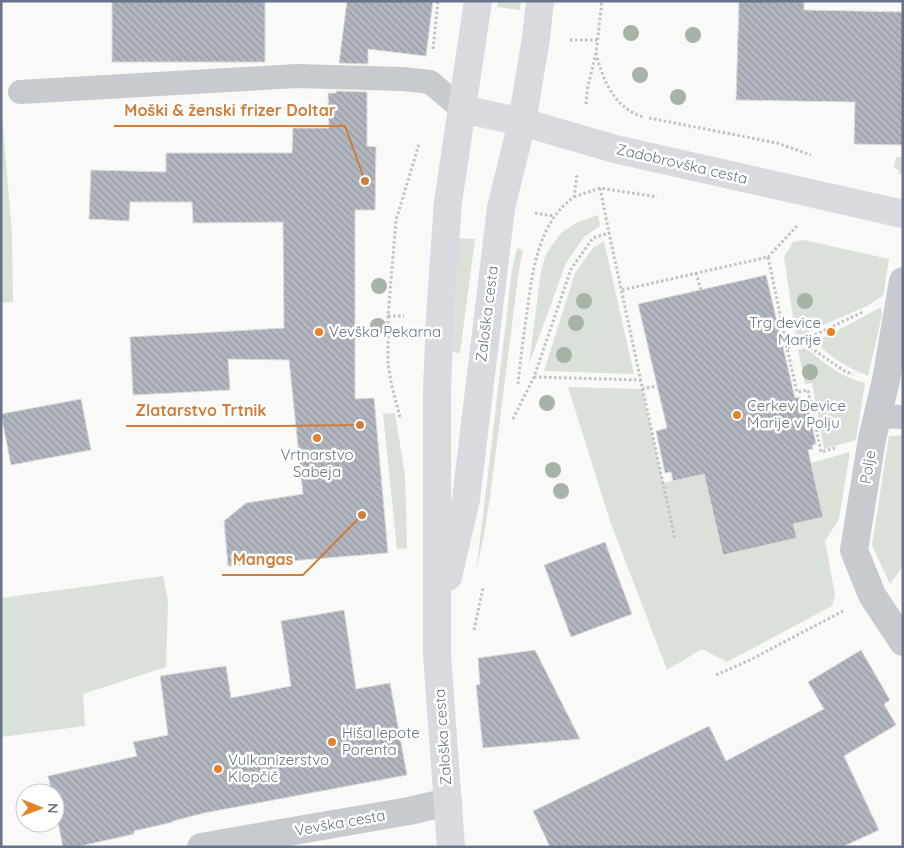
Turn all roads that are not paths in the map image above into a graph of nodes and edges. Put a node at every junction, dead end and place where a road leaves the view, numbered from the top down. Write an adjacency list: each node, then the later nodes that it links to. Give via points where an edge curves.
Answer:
1 (478, 1): 4 (main road, Zaloška cesta)
2 (540, 1): 5 (main road, Zaloška cesta)
3 (20, 92): 4 (lane, via 297,76 384,79 430,82)
4 (462, 108): 5 (main road, Zadobrovška cesta); 9 (main road, Zaloška cesta, via 448,202 440,317)
5 (522, 122): 6 (main road, Zadobrovška cesta, via 616,149); 9 (main road, Zaloška cesta, via 497,234 466,499)
6 (903, 214)
7 (901, 287): 8 (street, Polje, via 886,380)
8 (884, 424): 10 (street, Polje, via 854,550 872,595)
9 (437, 628): 11 (main road, Zaloška cesta)
10 (903, 642)
11 (448, 802): 12 (street, Vevška cesta); 13 (main road, Zaloška cesta)
12 (201, 847)
13 (451, 847)

